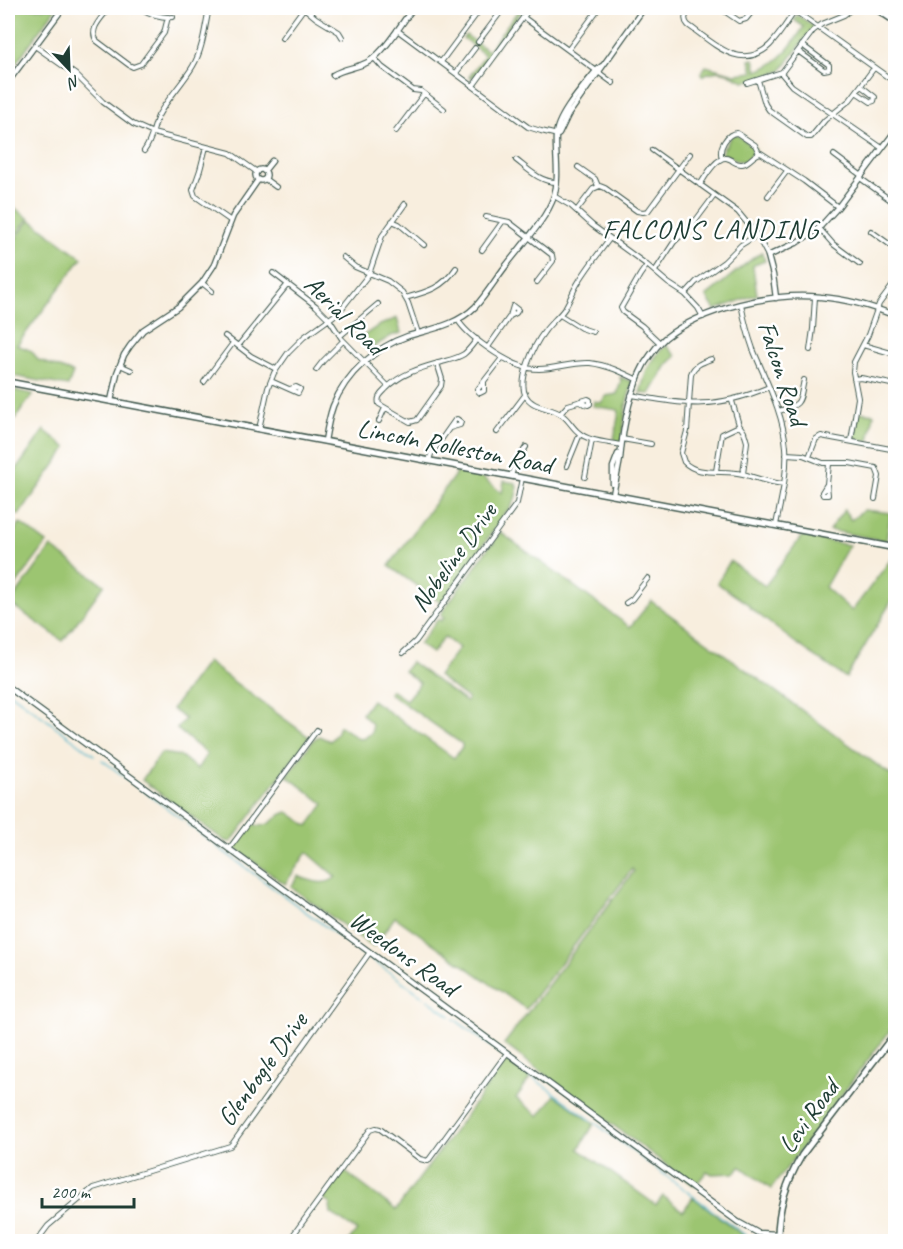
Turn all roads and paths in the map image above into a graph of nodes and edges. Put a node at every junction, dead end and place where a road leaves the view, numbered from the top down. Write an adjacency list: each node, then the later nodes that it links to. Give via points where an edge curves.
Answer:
1 (63, 8): 28 (street)
2 (109, 8): 3 (street, via 95,27 94,37 133,67 141,64 171,17)
3 (140, 8)
4 (209, 8): 54 (street, via 200,51 158,116)
5 (304, 8): 24 (street); 25 (street)
6 (413, 8): 23 (street)
7 (481, 8): 34 (street)
8 (490, 8): 19 (street)
9 (506, 8): 19 (street)
10 (530, 8): 20 (street)
11 (599, 8): 30 (street)
12 (644, 8): 37 (street)
13 (691, 8): 18 (street, via 685,17 688,25 724,51 743,56 768,47)
14 (720, 8): 15 (street, via 739,21)
15 (754, 8)
16 (853, 8): 22 (street)
17 (875, 8): 21 (main road)
18 (793, 9): 22 (street)
19 (500, 13): 26 (street)
20 (523, 17): 30 (street); 46 (street)
21 (896, 22)
22 (818, 27): 27 (street); 36 (street)
23 (396, 30): 32 (street); 34 (street)
24 (342, 37)
25 (282, 38)
26 (478, 42)
27 (802, 45): 31 (street); 33 (street)
28 (34, 46): 42 (street); 54 (street, via 76,75 119,115)
29 (475, 48): 38 (street)
30 (568, 50): 37 (street)
31 (798, 51): 35 (street); 39 (street)
32 (374, 58): 40 (street); 49 (street, via 408,87)
33 (819, 58): 35 (street); 35 (street, via 829,69)
34 (441, 62): 38 (street)
35 (815, 63)
36 (874, 68): 45 (street); 47 (street)
37 (597, 72): 43 (street); 55 (street)
38 (456, 73): 46 (street)
39 (781, 73): 41 (street); 51 (street, via 792,86)
40 (333, 75)
41 (758, 80): 44 (street); 51 (street, via 768,108 808,137)
42 (8, 82)
43 (613, 83)
44 (747, 83)
45 (896, 83)
46 (473, 86): 55 (street, via 528,126)
47 (861, 86): 48 (street); 48 (street, via 875,97 874,101)
48 (856, 92): 51 (street)
49 (424, 94): 50 (street); 53 (street)
50 (444, 109)
51 (833, 114): 57 (street)
52 (896, 130): 57 (street)
53 (396, 131)
54 (153, 133): 56 (street); 59 (street)
55 (557, 135): 74 (street)
56 (206, 147): 70 (street, via 230,153); 87 (street, via 193,190 195,196)
57 (882, 148): 71 (street)
58 (652, 150): 67 (street)
59 (144, 151)
60 (759, 153): 63 (street, via 741,165); 63 (street, via 755,145 734,132 721,147); 69 (street)
61 (690, 154): 67 (street)
62 (834, 155): 71 (street)
63 (722, 158): 75 (street)
64 (516, 160): 74 (street, via 540,179)
65 (272, 161): 68 (street)
66 (578, 167): 76 (street, via 595,179)
67 (679, 170): 75 (street); 76 (street, via 650,208 642,212)
68 (264, 171): 70 (street); 72 (street)
69 (787, 171): 80 (street); 83 (street)
70 (256, 172): 73 (street)
71 (861, 177): 82 (street); 83 (street)
72 (265, 178): 73 (street); 77 (street)
73 (258, 180): 87 (street)
74 (556, 182): 78 (street)
75 (700, 185): 79 (street)
76 (598, 186): 84 (street)
77 (276, 187)
78 (554, 196): 84 (street); 92 (street)
79 (714, 196): 91 (street, via 738,212); 102 (street, via 674,242)
80 (768, 196)
81 (405, 204): 88 (street)
82 (896, 204)
83 (838, 207): 89 (street)
84 (577, 210): 93 (street)
85 (486, 217): 86 (street)
86 (504, 220): 92 (street); 96 (street)
87 (231, 221): 107 (street, via 214,265)
88 (392, 222): 94 (street); 104 (street, via 382,236)
89 (819, 228): 97 (street); 99 (street)
90 (871, 231): 95 (street)
91 (757, 235): 97 (street); 110 (street)
92 (528, 236): 106 (street, via 553,259); 122 (street, via 480,302)
93 (610, 238): 100 (street); 117 (street)
94 (424, 245)
95 (896, 249)
96 (482, 250)
97 (768, 256): 113 (street)
98 (343, 257): 104 (street)
99 (860, 264)
100 (647, 265): 102 (street); 130 (street, via 621,308)
101 (456, 268): 112 (street, via 442,284)
102 (655, 272): 110 (street)
103 (273, 273): 108 (street, Aerial Road)
104 (369, 274): 112 (street, via 388,281); 121 (street)
105 (896, 281): 116 (street)
106 (537, 282)
107 (202, 283): 109 (street); 140 (street, via 178,307 143,330)
108 (288, 284): 121 (street, Aerial Road); 132 (street)
109 (212, 291)
110 (685, 294): 120 (street)
111 (815, 297): 113 (street); 116 (street); 134 (street)
112 (405, 298): 123 (street)
113 (776, 298): 115 (street)
114 (378, 304): 126 (street)
115 (741, 304): 120 (street); 154 (street, Falcon Road)
116 (877, 309): 119 (street); 131 (street)
117 (560, 315): 124 (street); 141 (street, via 540,337)
118 (510, 316): 133 (street)
119 (896, 316)
120 (703, 317): 130 (street)
121 (329, 319): 126 (street, Aerial Road); 142 (street, via 304,337)
122 (458, 320): 123 (street); 127 (street)
123 (418, 333): 138 (street, via 387,345)
124 (593, 333)
125 (225, 336): 129 (street)
126 (340, 336): 128 (street, Aerial Road)
127 (477, 339): 133 (street); 139 (street, via 465,353)
128 (343, 340): 138 (street, Aerial Road); 144 (street)
129 (234, 343): 132 (street); 150 (street)
130 (660, 343): 146 (street)
131 (863, 345): 135 (street); 145 (street, via 854,362)
132 (238, 346): 142 (street)
133 (488, 347): 136 (street)
134 (810, 350)
135 (891, 353)
136 (502, 358): 141 (street); 151 (street)
137 (711, 359): 161 (street, via 692,370)
138 (365, 362): 153 (street, Aerial Road); 172 (street, via 333,405)
139 (437, 363): 153 (street, via 410,372); 162 (street, via 441,386 417,420 410,422)
140 (120, 365): 143 (street); 158 (street)
141 (527, 368): 146 (street, via 592,363); 157 (street)
142 (276, 369): 148 (street)
143 (131, 370)
144 (316, 370)
145 (854, 379): 152 (street); 173 (street, via 858,403)
146 (638, 380): 156 (street)
147 (804, 380): 163 (street, via 798,403)
148 (271, 381): 155 (street); 168 (street)
149 (8, 382): 158 (main road, Lincoln Rolleston Road)
150 (204, 382)
151 (484, 382)
152 (896, 385)
153 (388, 386): 162 (street, via 377,401)
154 (769, 387): 159 (street); 163 (street, Falcon Road)
155 (290, 389)
156 (632, 394): 161 (street); 174 (street)
157 (525, 395): 164 (street, via 532,403); 169 (street)
158 (111, 401): 168 (main road, Lincoln Rolleston Road)
159 (732, 401): 161 (street); 166 (street)
160 (579, 402): 164 (street, via 566,406)
161 (689, 404): 183 (street, via 682,459 692,468)
162 (385, 408): 165 (street)
163 (778, 411): 178 (street, Falcon Road)
164 (560, 414): 170 (street)
165 (379, 421)
166 (739, 426): 183 (street, via 722,434); 184 (street, via 747,442)
167 (450, 428): 180 (street)
168 (259, 429): 172 (main road, Lincoln Rolleston Road)
169 (497, 432)
170 (580, 434): 171 (street); 182 (street)
171 (592, 440): 174 (street); 186 (street)
172 (325, 441): 180 (main road, Lincoln Rolleston Road)
173 (851, 441): 177 (street); 179 (street, via 819,437)
174 (622, 442): 175 (street); 190 (street, via 614,467)
175 (651, 444)
176 (526, 447): 185 (street)
177 (896, 450)
178 (786, 454): 179 (street); 188 (street, Falcon Road)
179 (809, 458): 181 (street)
180 (429, 461): 185 (main road, Lincoln Rolleston Road)
181 (829, 464): 189 (street); 191 (street, via 876,468 879,476)
182 (567, 466)
183 (716, 471): 184 (street)
184 (743, 474): 188 (street)
185 (511, 476): 187 (main road, Lincoln Rolleston Road)
186 (585, 477)
187 (522, 478): 190 (main road, Lincoln Rolleston Road); 196 (street, Nobeline Drive, via 517,503 416,641)
188 (784, 484): 192 (street, Falcon Road)
189 (827, 484)
190 (612, 495): 192 (main road, Lincoln Rolleston Road)
191 (875, 499)
192 (776, 525): 193 (main road, Lincoln Rolleston Road)
193 (896, 548)
194 (648, 578): 195 (street)
195 (626, 603)
196 (403, 653)
197 (8, 687): 199 (street, Weedons Road)
198 (317, 730): 199 (street)
199 (229, 849): 200 (street, Weedons Road)
200 (370, 952): 202 (street, Weedons Road); 204 (street, Glenbogle Drive, via 234,1143 93,1188 48,1226)
201 (896, 1032): 203 (main road, Levi Road, via 802,1155 785,1189)
202 (507, 1053): 203 (street, Weedons Road, via 747,1227 758,1233); 205 (street, via 428,1160 420,1159 380,1130 370,1130)
203 (777, 1234): 206 (main road)
204 (36, 1242)
205 (288, 1242)
206 (778, 1242)

